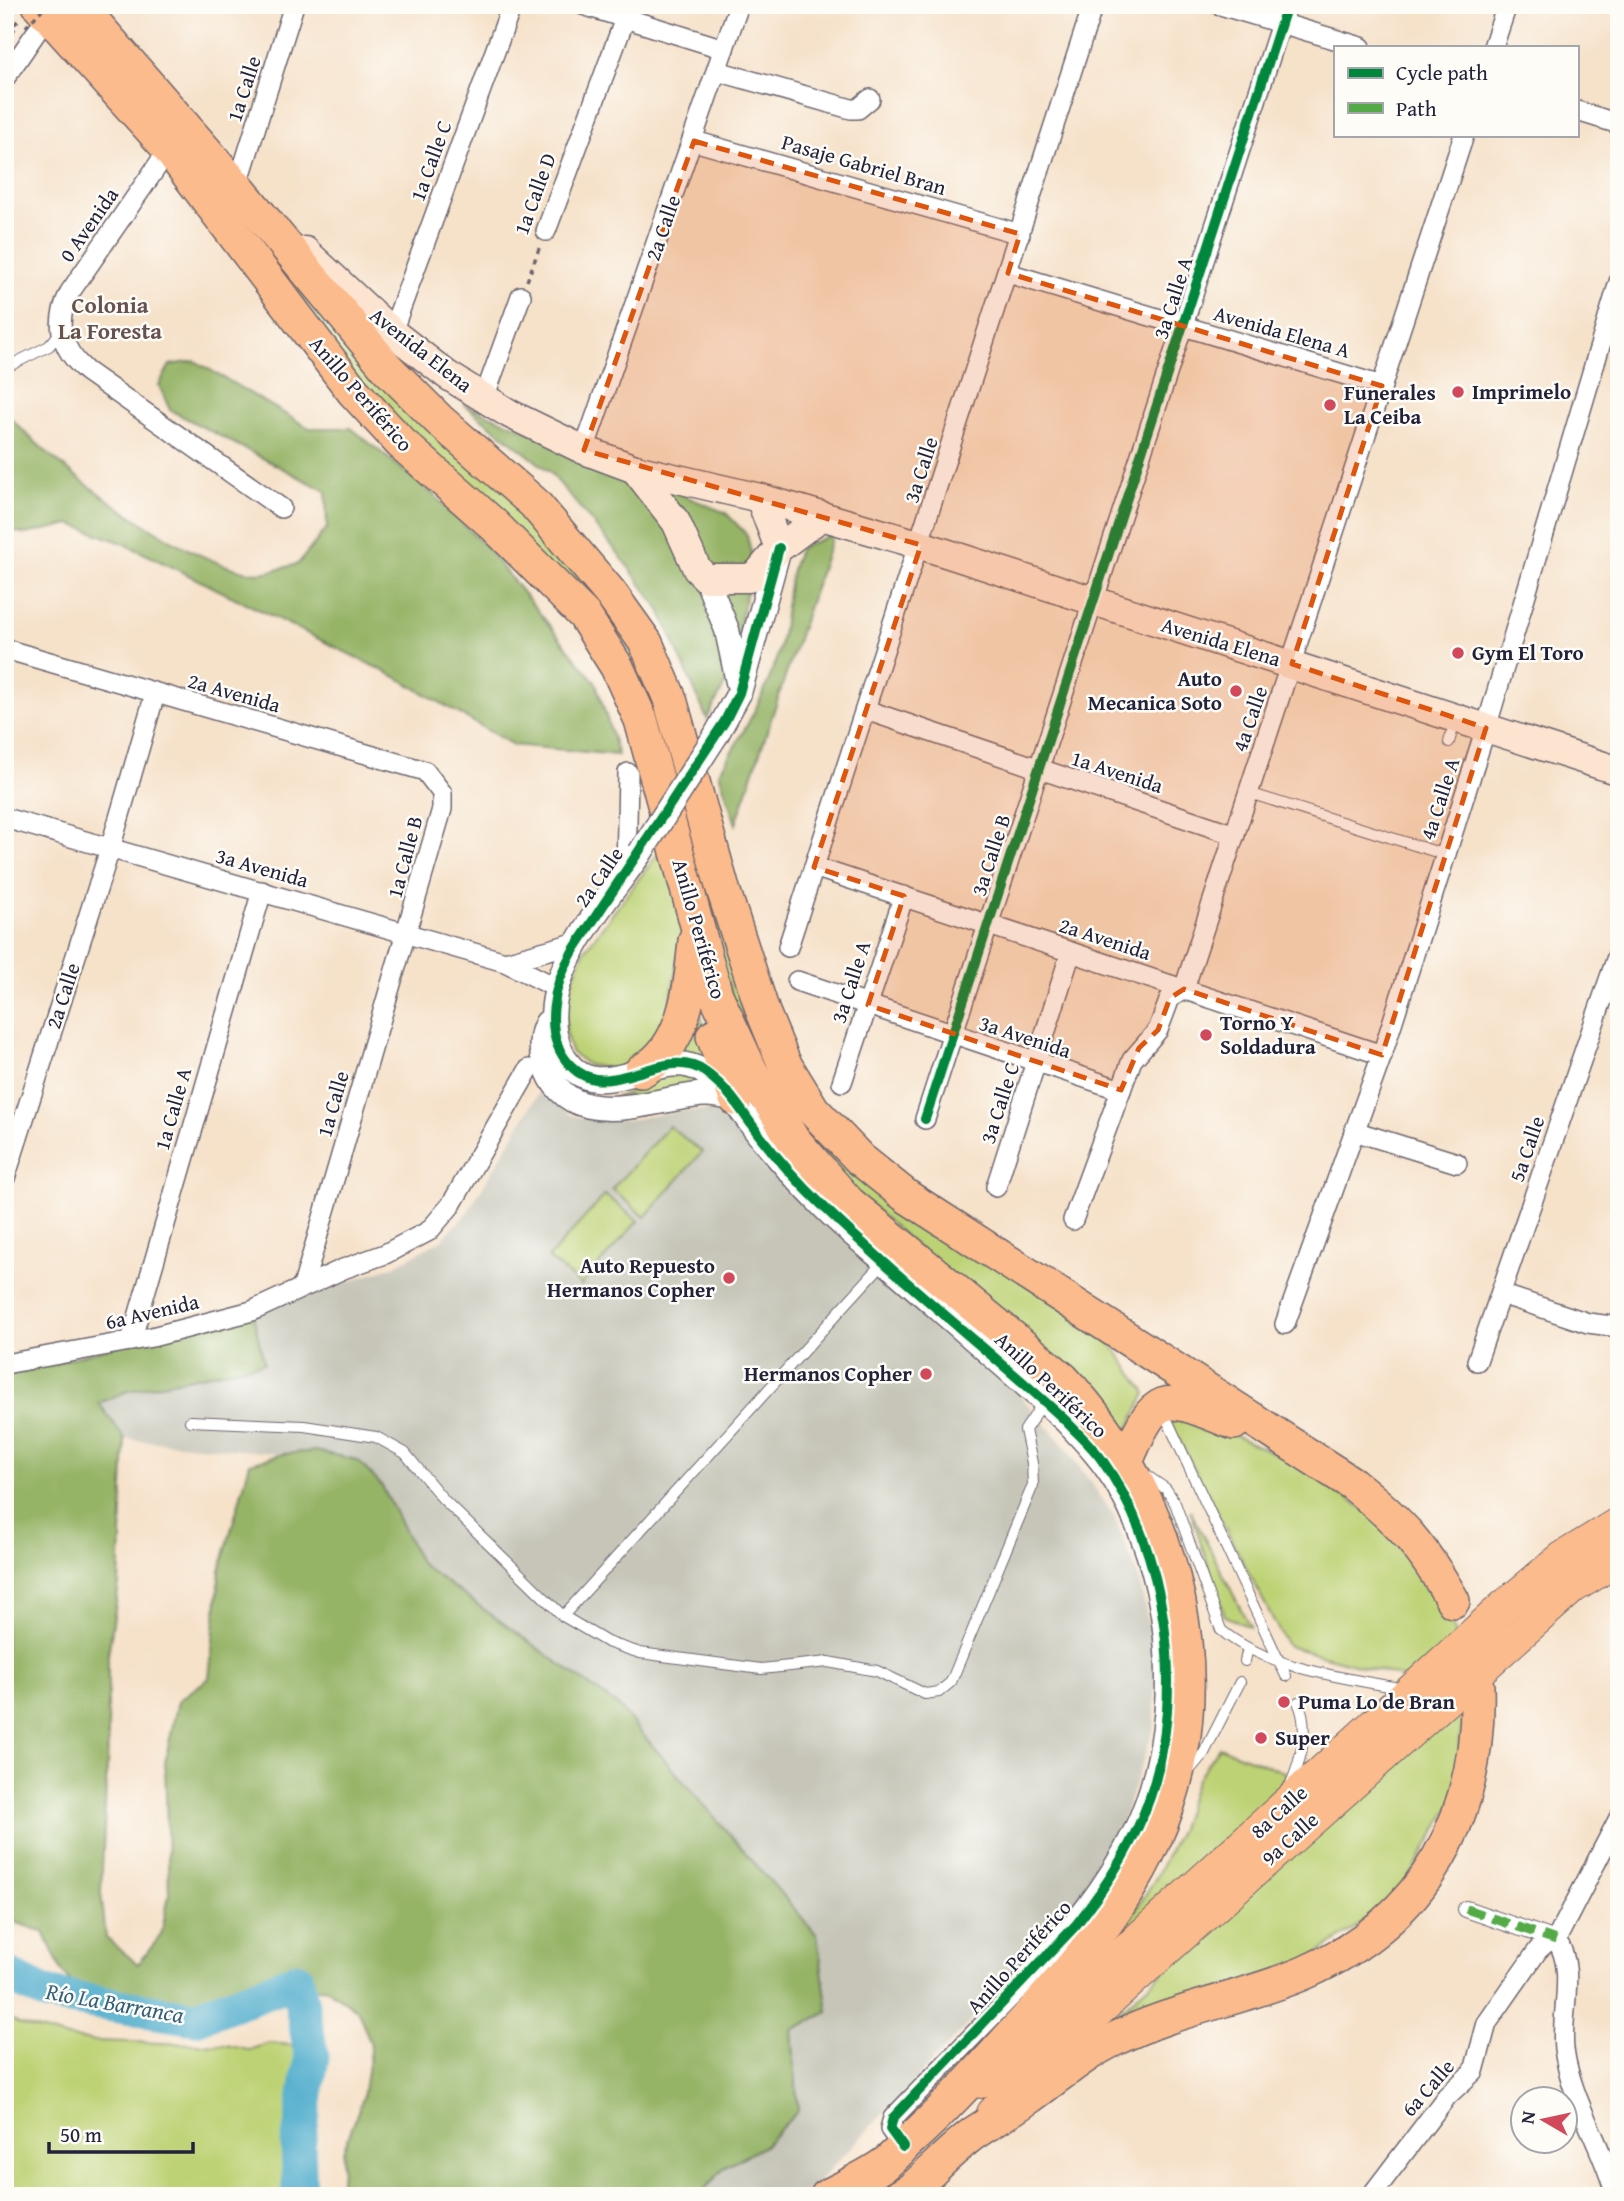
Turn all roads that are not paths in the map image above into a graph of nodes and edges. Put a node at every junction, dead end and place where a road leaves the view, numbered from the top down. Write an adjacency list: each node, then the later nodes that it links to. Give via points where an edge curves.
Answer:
1 (294, 5): 23 (street, 1a Calle)
2 (512, 5): 31 (street, 1a Calle C)
3 (583, 5): 10 (street)
4 (739, 5): 14 (street, 2a Calle)
5 (1093, 5): 25 (street, 3a Calle)
6 (1220, 5): 11 (street)
7 (1287, 5): 11 (street, 3a Calle A)
8 (1507, 5): 13 (street)
9 (48, 12): 16 (street); 22 (highway, Anillo Periférico); 23 (highway, Anillo Periférico)
10 (627, 12): 14 (street); 24 (street, 1a Calle D)
11 (1281, 24): 12 (street); 29 (street, 3a Calle A)
12 (1358, 46)
13 (1493, 46)
14 (724, 49): 15 (street, 2a Calle)
15 (717, 71): 17 (street, via 842,107 858,109); 21 (street, 2a Calle)
16 (5, 78)
17 (870, 99)
18 (1578, 111): 19 (street)
19 (1619, 124)
20 (1464, 136): 33 (street, 4a Calle)
21 (694, 141): 25 (street, Pasaje Gabriel Bran); 35 (street, 2a Calle)
22 (169, 149): 30 (street, 0 Avenida, via 71,292 62,311); 65 (highway, Anillo Periférico, via 361,399 401,443 494,525 584,615 617,667 641,720)
23 (237, 187): 31 (main road, Avenida Elena); 97 (highway, Anillo Periférico, via 388,369 534,503 646,643 670,699 763,1012 784,1063 813,1110 860,1159 906,1196)
24 (546, 230)
25 (1020, 234): 26 (street, 3a Calle)
26 (1008, 273): 29 (street, Avenida Elena A); 42 (street, 3a Calle)
27 (1619, 282): 51 (street, 4a Calle A)
28 (522, 296): 34 (street)
29 (1183, 327): 33 (street, Avenida Elena A); 45 (street, 3a Calle A)
30 (61, 332): 32 (lane, via 49,346); 39 (street, via 64,346 86,371)
31 (392, 332): 34 (main road, Avenida Elena)
32 (5, 368)
33 (1382, 386): 47 (street, 4a Calle)
34 (484, 398): 35 (main road, Avenida Elena)
35 (584, 450): 36 (main road, Avenida Elena)
36 (635, 469): 37 (main road, Avenida Elena); 41 (main road)
37 (697, 482): 38 (main road, Avenida Elena); 41 (main road)
38 (760, 498): 40 (main road, Avenida Elena); 43 (main road)
39 (281, 508)
40 (822, 516): 42 (main road, Avenida Elena); 43 (main road)
41 (676, 522): 44 (main road, via 697,569)
42 (921, 545): 45 (main road, Avenida Elena); 50 (street, 3a Calle)
43 (779, 548): 44 (main road, via 749,578); 48 (street, 2a Calle)
44 (706, 578): 48 (street, via 727,630)
45 (1094, 603): 47 (main road, Avenida Elena); 52 (street, 3a Calle B)
46 (5, 649): 49 (street, 2a Avenida)
47 (1292, 664): 51 (main road, Avenida Elena, via 1453,730); 56 (street, 4a Calle)
48 (739, 693): 62 (street, 2a Calle, bridge)
49 (155, 694): 55 (street, 2a Avenida, via 425,771); 59 (street, 2a Calle)
50 (866, 710): 52 (street, 1a Avenida); 61 (street, 3a Calle)
51 (1486, 728): 53 (main road, Avenida Elena); 60 (street, 4a Calle A, via 1469,768)
52 (1039, 770): 58 (street, 1a Avenida); 66 (street, 3a Calle B)
53 (1619, 771)
54 (628, 772): 62 (street)
55 (442, 793): 67 (street, 1a Calle B, via 442,809)
56 (1249, 793): 58 (street, 4a Calle); 60 (lane)
57 (5, 818): 59 (street, 3a Avenida)
58 (1235, 835): 75 (street, 4a Calle)
59 (110, 849): 63 (street, 3a Avenida); 89 (street, 2a Calle)
60 (1446, 855): 79 (street, 4a Calle A)
61 (814, 867): 64 (street, 2a Avenida); 69 (street, 3a Calle)
62 (626, 873): 68 (street, 2a Calle)
63 (262, 891): 67 (street, 3a Avenida); 98 (street, 1a Calle A)
64 (904, 896): 66 (street, 2a Avenida); 76 (street, 3a Calle A)
65 (696, 923): 82 (highway, via 692,970 680,1020 664,1053); 85 (highway, via 704,1009); 101 (highway, Anillo Periférico, via 716,995 746,1060 770,1107 816,1169)
66 (988, 925): 71 (street, 2a Avenida); 78 (street, 3a Calle B)
67 (407, 933): 72 (street, 3a Avenida); 93 (street, 1a Calle)
68 (578, 942): 72 (street); 74 (street, 2a Calle)
69 (788, 947)
70 (1619, 951): 94 (street, 5a Calle)
71 (1071, 952): 75 (street, 2a Avenida); 80 (street, 3a Calle C)
72 (505, 961): 74 (street, 3a Avenida)
73 (797, 981): 76 (street, 3a Avenida)
74 (557, 988): 77 (street, 2a Calle)
75 (1184, 989): 79 (street, 2a Avenida); 84 (street, 4a Calle, via 1170,998 1158,1030 1139,1048)
76 (868, 1005): 78 (street, 3a Avenida); 83 (street, 3a Calle A)
77 (552, 1013): 82 (street, 2a Calle, via 559,1046 579,1073 612,1079); 85 (street, 2a Calle, via 542,1031 543,1055 557,1087 576,1100 624,1109 697,1095)
78 (952, 1033): 80 (street, 3a Avenida); 86 (street, 3a Calle B)
79 (1382, 1055): 87 (street, 4a Calle A)
80 (1038, 1062): 84 (street, 3a Avenida); 90 (street, 3a Calle C)
81 (528, 1069): 93 (street, via 451,1205 429,1230 385,1254)
82 (642, 1071): 85 (street, 2a Calle, via 676,1064 696,1067)
83 (842, 1082)
84 (1121, 1090): 91 (street, 4a Calle)
85 (736, 1099): 92 (street, Anillo Periférico, via 790,1171)
86 (925, 1119)
87 (1354, 1131): 88 (street); 95 (street, 4a Calle A)
88 (1457, 1163)
89 (5, 1178)
90 (996, 1187)
91 (1073, 1220)
92 (885, 1261): 101 (street, Anillo Periférico); 109 (lane)
93 (303, 1286): 98 (street, 6a Avenida, via 252,1311)
94 (1501, 1294): 96 (street, via 1588,1323); 99 (street, 5a Calle)
95 (1285, 1324)
96 (1619, 1327)
97 (1114, 1329): 102 (highway); 104 (highway, Anillo Periférico)
98 (131, 1340): 100 (street, 6a Avenida)
99 (1477, 1361)
100 (5, 1364)
101 (1054, 1390): 105 (highway, Anillo Periférico, via 1101,1421); 109 (lane, via 1024,1430 1033,1486 951,1682 939,1692 925,1694 877,1671 828,1662 761,1669 640,1653 607,1642); 123 (street, Anillo Periférico, via 1130,1508 1162,1611 1166,1687 1158,1771 1135,1834)
102 (1160, 1404): 104 (highway, via 1178,1401); 105 (highway, via 1143,1421); 111 (lane)
103 (190, 1421): 109 (lane, via 304,1426 376,1437 405,1453 443,1499)
104 (1298, 1448): 108 (highway, Anillo Periférico, via 1395,1517 1428,1556)
105 (1128, 1462): 110 (lane, via 1166,1489 1221,1630); 118 (highway, Anillo Periférico, via 1166,1547 1182,1611 1185,1708)
106 (1619, 1523): 116 (main road, 8a Calle, via 1562,1558)
107 (1619, 1559): 125 (main road, 9a Calle, via 1573,1587 1028,2075)
108 (1453, 1601)
109 (563, 1616)
110 (1248, 1648): 111 (lane); 112 (lane)
111 (1278, 1659): 113 (lane); 116 (lane, via 1315,1672)
112 (1245, 1661)
113 (1286, 1676)
114 (1240, 1682): 118 (lane, via 1204,1753)
115 (1478, 1686): 125 (highway, via 1479,1731 1459,1820 1410,1898 1379,1929 1304,1973 1115,2038)
116 (1412, 1691): 119 (main road, 8a Calle)
117 (1298, 1702): 119 (lane, via 1304,1715 1302,1747)
118 (1171, 1793): 123 (highway, Anillo Periférico, via 1153,1844 1110,1918 1086,1952)
119 (1279, 1812): 124 (main road, 8a Calle, via 1019,2053)
120 (1619, 1818): 122 (street, 6a Calle)
121 (1466, 1909): 122 (street)
122 (1556, 1940): 129 (street, 6a Calle, via 1538,1950 1497,2007 1487,2023 1474,2071 1447,2096); 130 (street, via 1566,1956 1562,2022 1567,2061)
123 (1034, 1992): 124 (highway, Anillo Periférico); 126 (street, Anillo Periférico, via 889,2124)
124 (945, 2109): 126 (highway, Anillo Periférico)
125 (973, 2134): 127 (highway)
126 (894, 2156): 128 (highway, Anillo Periférico)
127 (906, 2193)
128 (827, 2196)
129 (1371, 2196)
130 (1616, 2196)

